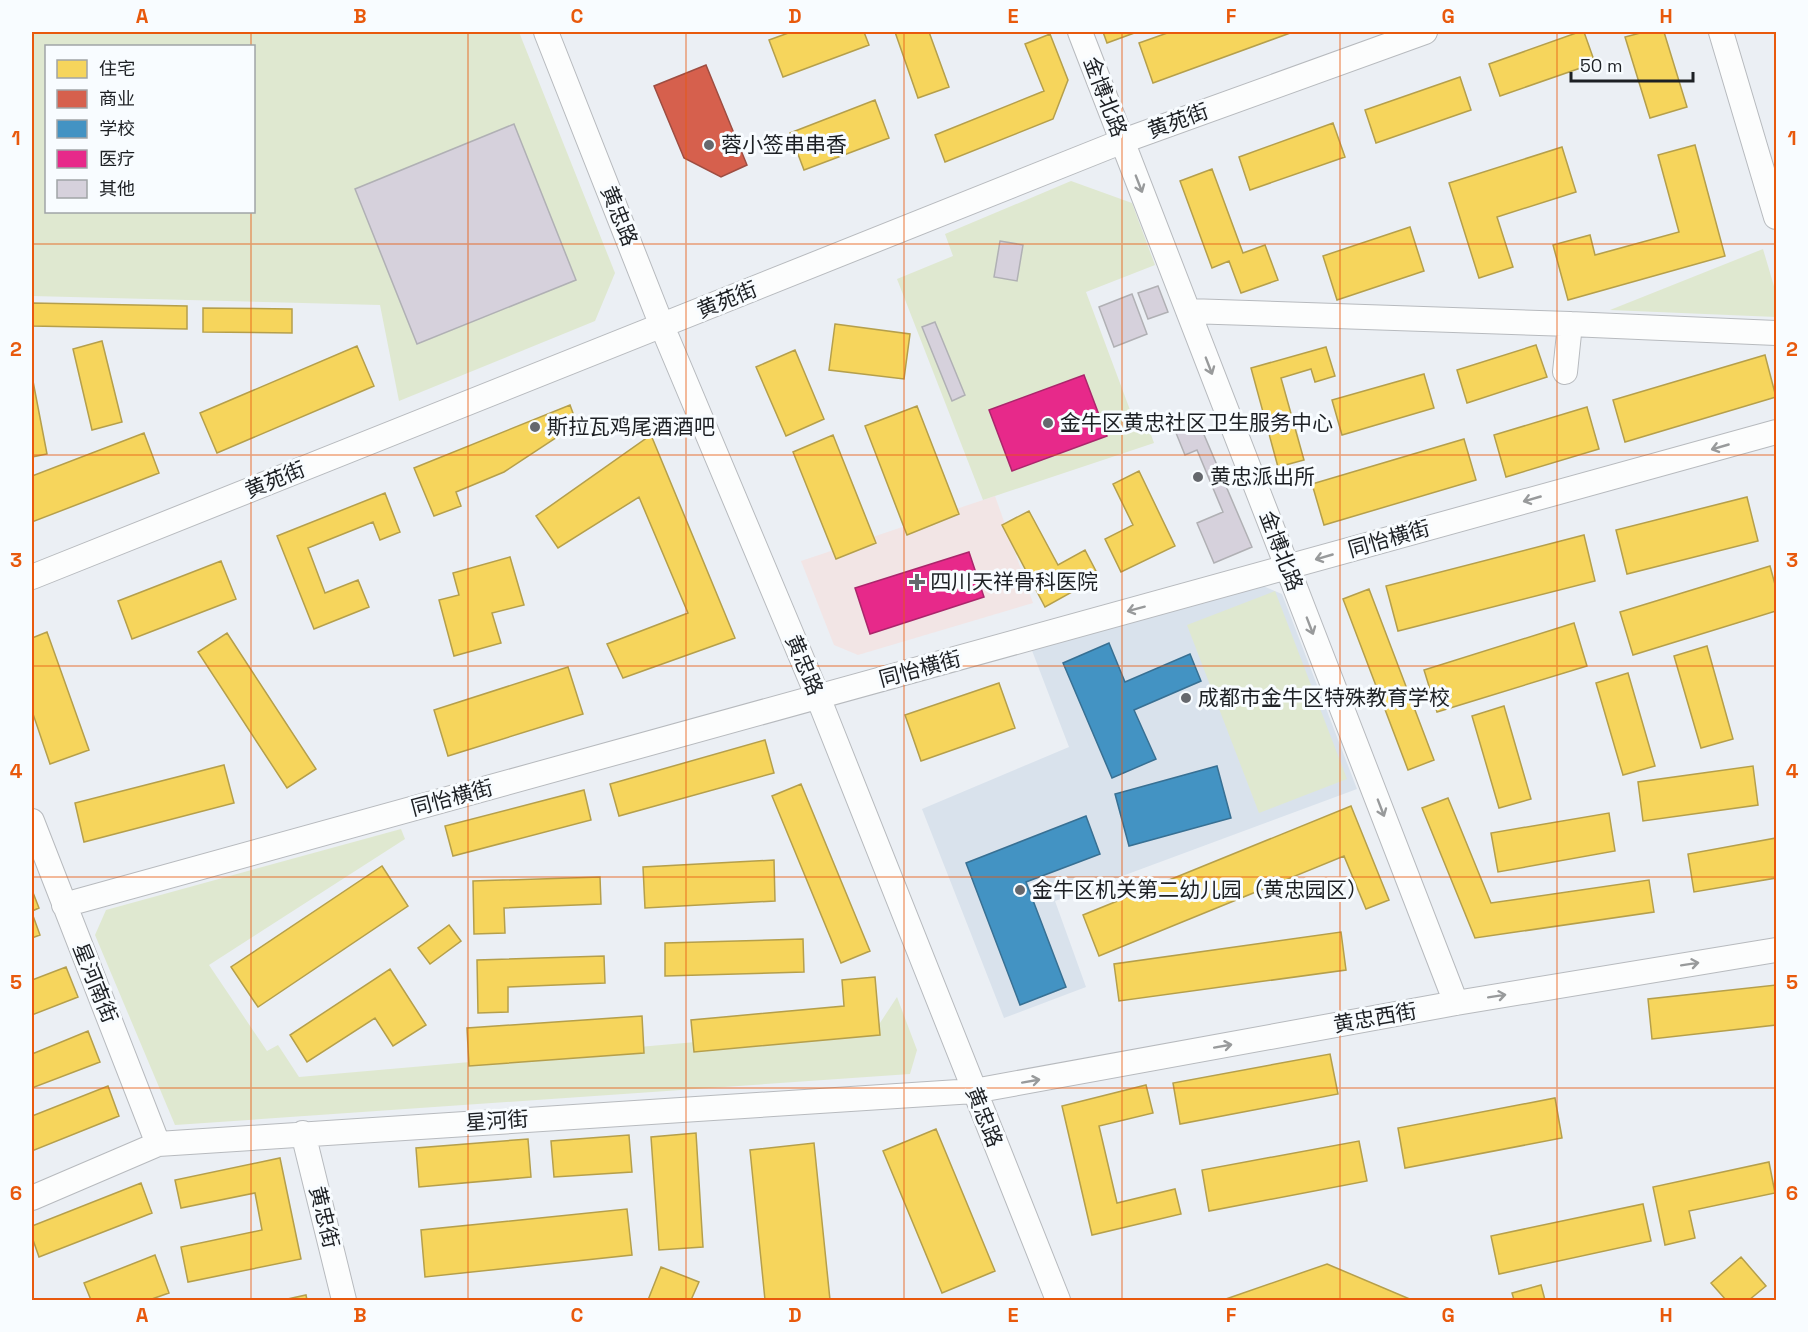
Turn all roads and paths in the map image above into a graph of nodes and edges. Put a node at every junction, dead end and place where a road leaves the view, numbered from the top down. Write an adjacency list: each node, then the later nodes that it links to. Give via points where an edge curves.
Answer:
1 (546, 32): 9 (street, 黄忠路)
2 (1080, 32): 5 (street, 金博北路)
3 (1425, 32): 5 (street, 黄苑街)
4 (1721, 32): 6 (street)
5 (1123, 141): 7 (street, 金博北路, one-way to 7); 9 (street, 黄苑街)
6 (1776, 217)
7 (1188, 311): 8 (street); 13 (street, 金博北路, one-way to 13)
8 (1570, 324): 10 (street); 11 (street)
9 (662, 326): 14 (street, 黄苑街); 15 (street, 黄忠路)
10 (1776, 333)
11 (1565, 372)
12 (1776, 432): 13 (street, 同怡横街, one-way to 13)
13 (1288, 567): 15 (street, 同怡横街, one-way to 15); 19 (street, 金博北路, one-way to 19)
14 (32, 577)
15 (818, 697): 17 (street, 同怡横街); 20 (street, 黄忠路)
16 (32, 821): 17 (street, 星河南街)
17 (64, 905): 22 (street, 星河南街)
18 (1776, 950): 19 (street, 黄忠西街, one-way to 18)
19 (1456, 1003): 20 (street, 黄忠西街, one-way to 19)
20 (974, 1091): 21 (street, 星河街); 25 (street, 黄忠路)
21 (303, 1133): 22 (street, 星河街); 24 (street, 黄忠街)
22 (158, 1144): 23 (street, 星河街)
23 (32, 1198)
24 (344, 1300)
25 (1058, 1300)

